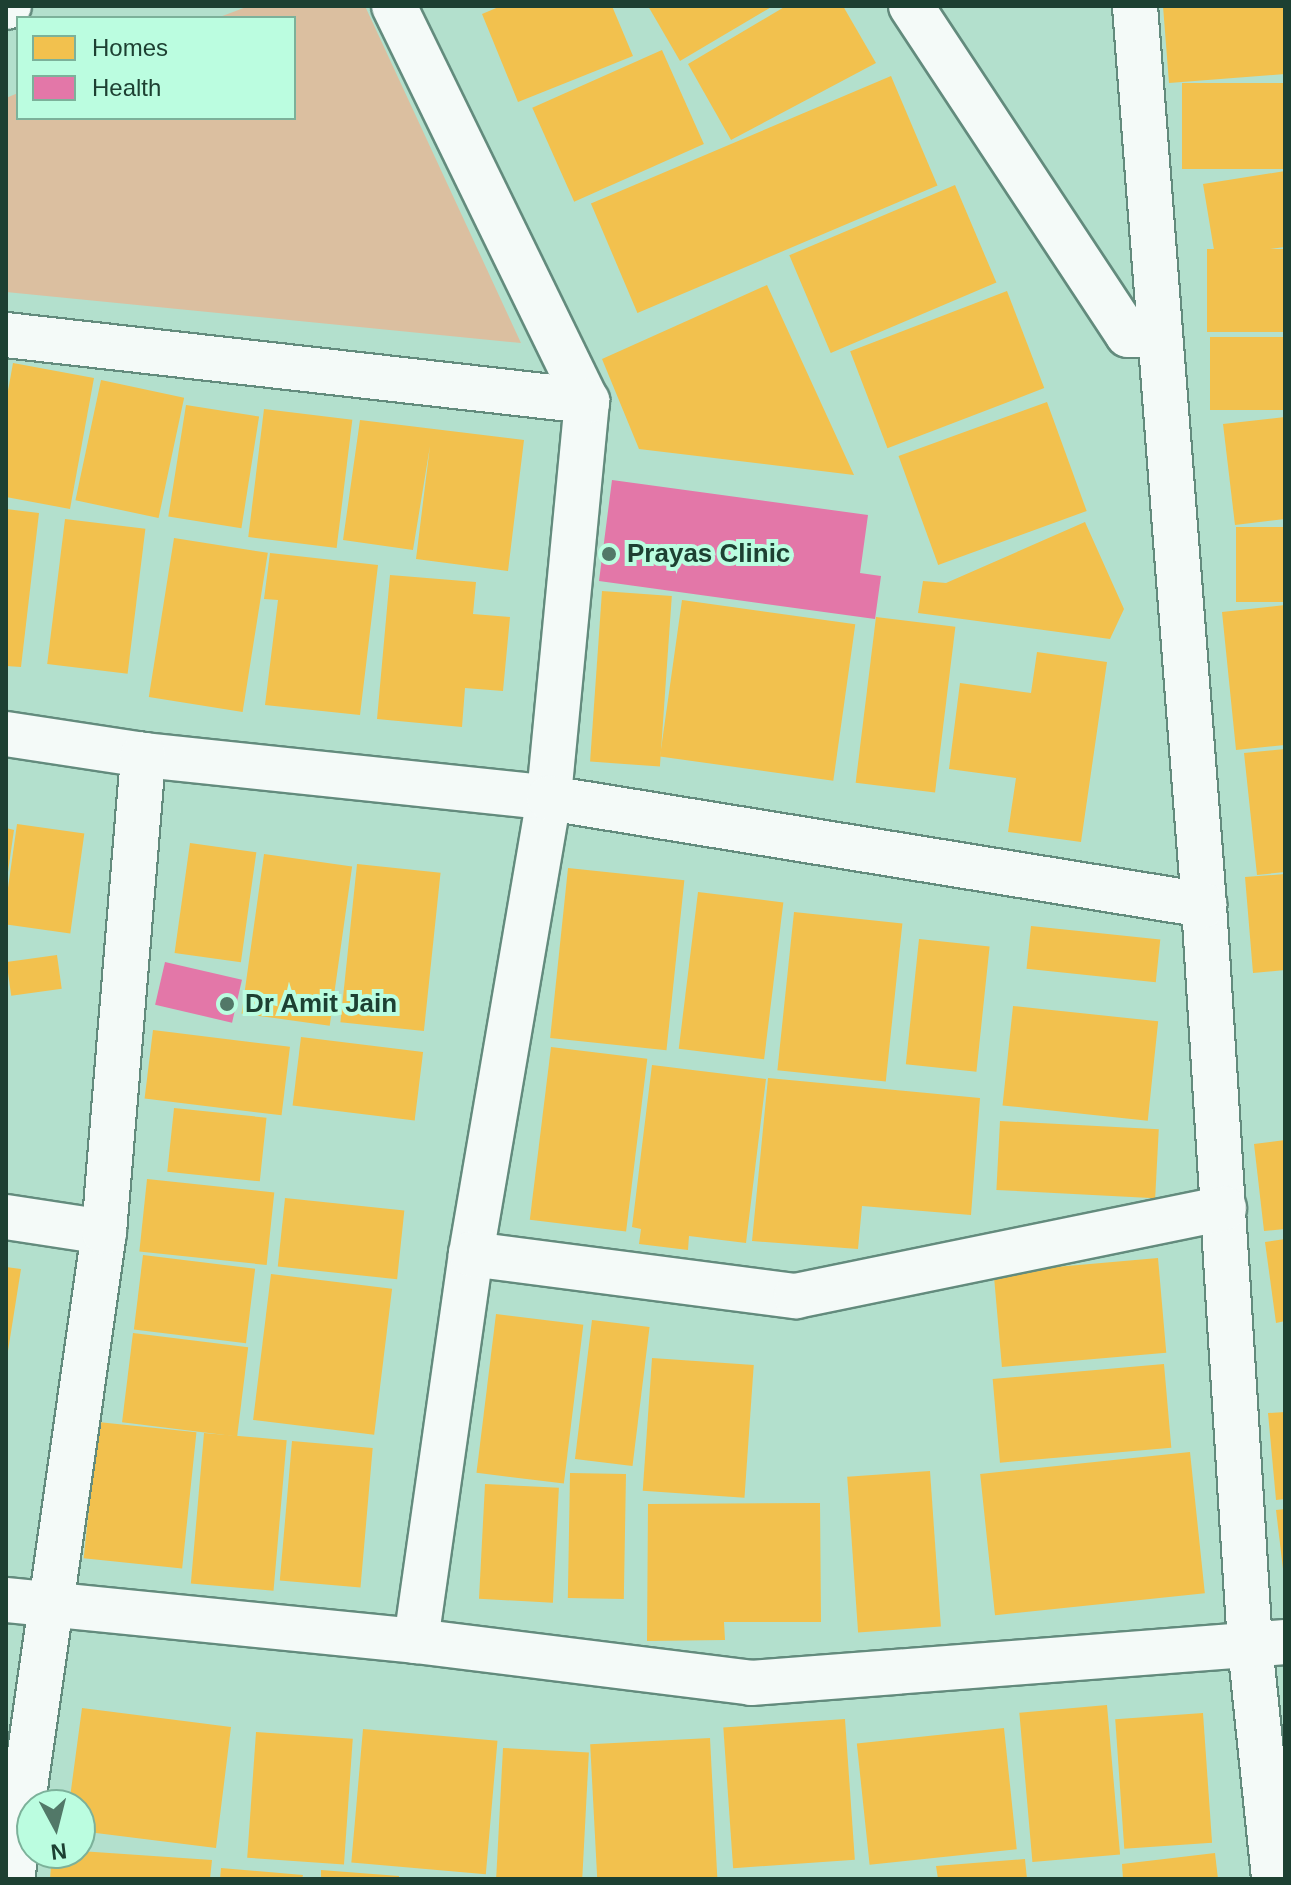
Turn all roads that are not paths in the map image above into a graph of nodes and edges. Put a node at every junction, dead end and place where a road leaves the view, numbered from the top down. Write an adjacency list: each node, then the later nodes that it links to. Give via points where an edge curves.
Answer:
1 (394, 6): 6 (street)
2 (911, 6): 5 (street, via 1128,335)
3 (1135, 6): 5 (street)
4 (6, 335): 6 (street)
5 (1160, 335): 10 (street)
6 (587, 401): 9 (street)
7 (6, 734): 8 (street)
8 (143, 755): 9 (street); 13 (street)
9 (549, 798): 10 (street); 14 (street)
10 (1204, 905): 11 (street)
11 (1224, 1208): 14 (street, via 796,1296); 18 (street)
12 (6, 1217): 13 (street)
13 (104, 1232): 16 (street)
14 (471, 1254): 17 (street)
15 (6, 1600): 16 (street)
16 (50, 1603): 17 (street); 19 (street)
17 (416, 1641): 18 (street, via 751,1683)
18 (1268, 1643): 20 (street)
19 (12, 1879)
20 (1274, 1879)

